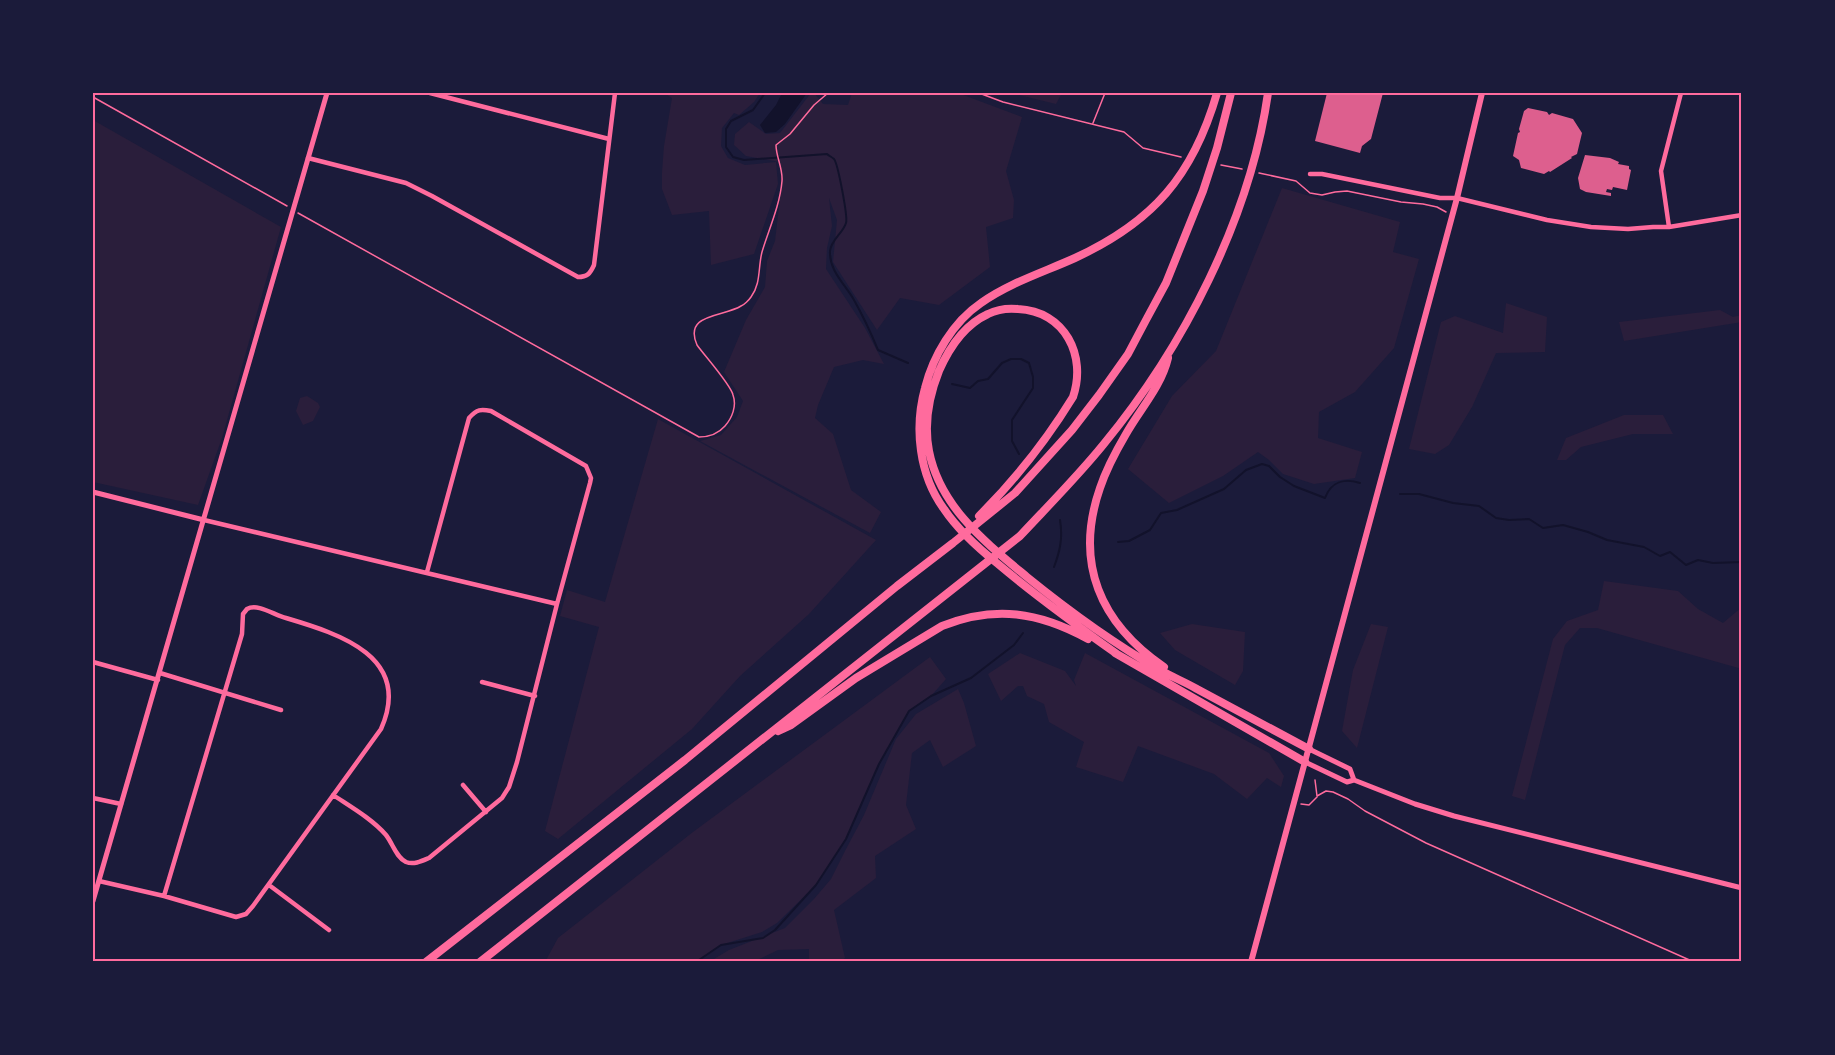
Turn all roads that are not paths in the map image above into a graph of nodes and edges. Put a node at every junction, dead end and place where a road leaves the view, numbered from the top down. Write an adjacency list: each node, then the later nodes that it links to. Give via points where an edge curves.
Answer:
1 (327, 93): 10 (street)
2 (430, 93): 9 (street)
3 (615, 93): 9 (street)
4 (1216, 93): 19 (highway, via 1188,164 1151,210 1098,247 981,302 939,351 921,403 919,438 929,481 951,519 976,546)
5 (1231, 93): 18 (highway, via 1214,159 1186,237 1128,354 1071,430 1015,493)
6 (1268, 93): 15 (highway, via 1240,200 1197,304)
7 (1482, 93): 12 (main road)
8 (1681, 93): 14 (street, via 1662,162)
9 (609, 139): 10 (street, via 594,265 586,277 578,277 405,183)
10 (309, 158): 17 (street)
11 (1310, 174): 12 (street)
12 (1457, 198): 14 (street, via 1591,227); 32 (main road)
13 (1742, 215): 14 (street)
14 (1669, 227)
15 (1170, 351): 27 (highway, via 1165,371 1100,486 1089,546 1097,587 1117,625 1138,648); 31 (highway, via 1105,443 1020,536)
16 (93, 493): 17 (street)
17 (204, 520): 20 (street); 24 (street)
18 (953, 543): 19 (highway, via 1009,486 1073,397 1078,375 1075,350 1059,326 1036,312 1009,308 972,324 943,362 928,410 929,450 946,497 958,513 983,540); 46 (highway, via 685,760)
19 (1007, 566): 22 (highway, via 1044,602); 27 (highway, via 1161,671)
20 (426, 572): 21 (street); 21 (street, via 469,418 480,409 491,411 583,462 590,473)
21 (557, 604): 29 (street)
22 (1117, 654): 31 (highway, via 1065,626 1043,619 1011,613 974,615 942,626 918,640 791,725); 33 (highway)
23 (93, 662): 25 (street)
24 (160, 673): 25 (street); 28 (street)
25 (158, 680): 38 (street)
26 (482, 682): 29 (street)
27 (1193, 687): 32 (highway)
28 (224, 693): 30 (street); 36 (street, via 242,634 243,614 251,607 344,638 376,661 389,695 388,713 381,729); 43 (street)
29 (534, 696): 39 (street, via 509,787)
30 (281, 710)
31 (769, 735): 47 (highway)
32 (1309, 749): 33 (main road); 34 (street, via 1350,769)
33 (1305, 762): 34 (street, via 1347,782); 48 (main road)
34 (1354, 780): 42 (street, via 1454,816)
35 (463, 785): 39 (street)
36 (333, 795): 39 (street, via 375,824 399,857 408,862 429,858); 41 (street)
37 (93, 798): 38 (street)
38 (121, 804): 40 (street)
39 (486, 812)
40 (99, 881): 43 (street); 44 (street)
41 (268, 885): 43 (street, via 246,914 236,916); 45 (street)
42 (1742, 888)
43 (164, 896)
44 (93, 901)
45 (329, 930)
46 (426, 962)
47 (480, 962)
48 (1251, 962)

